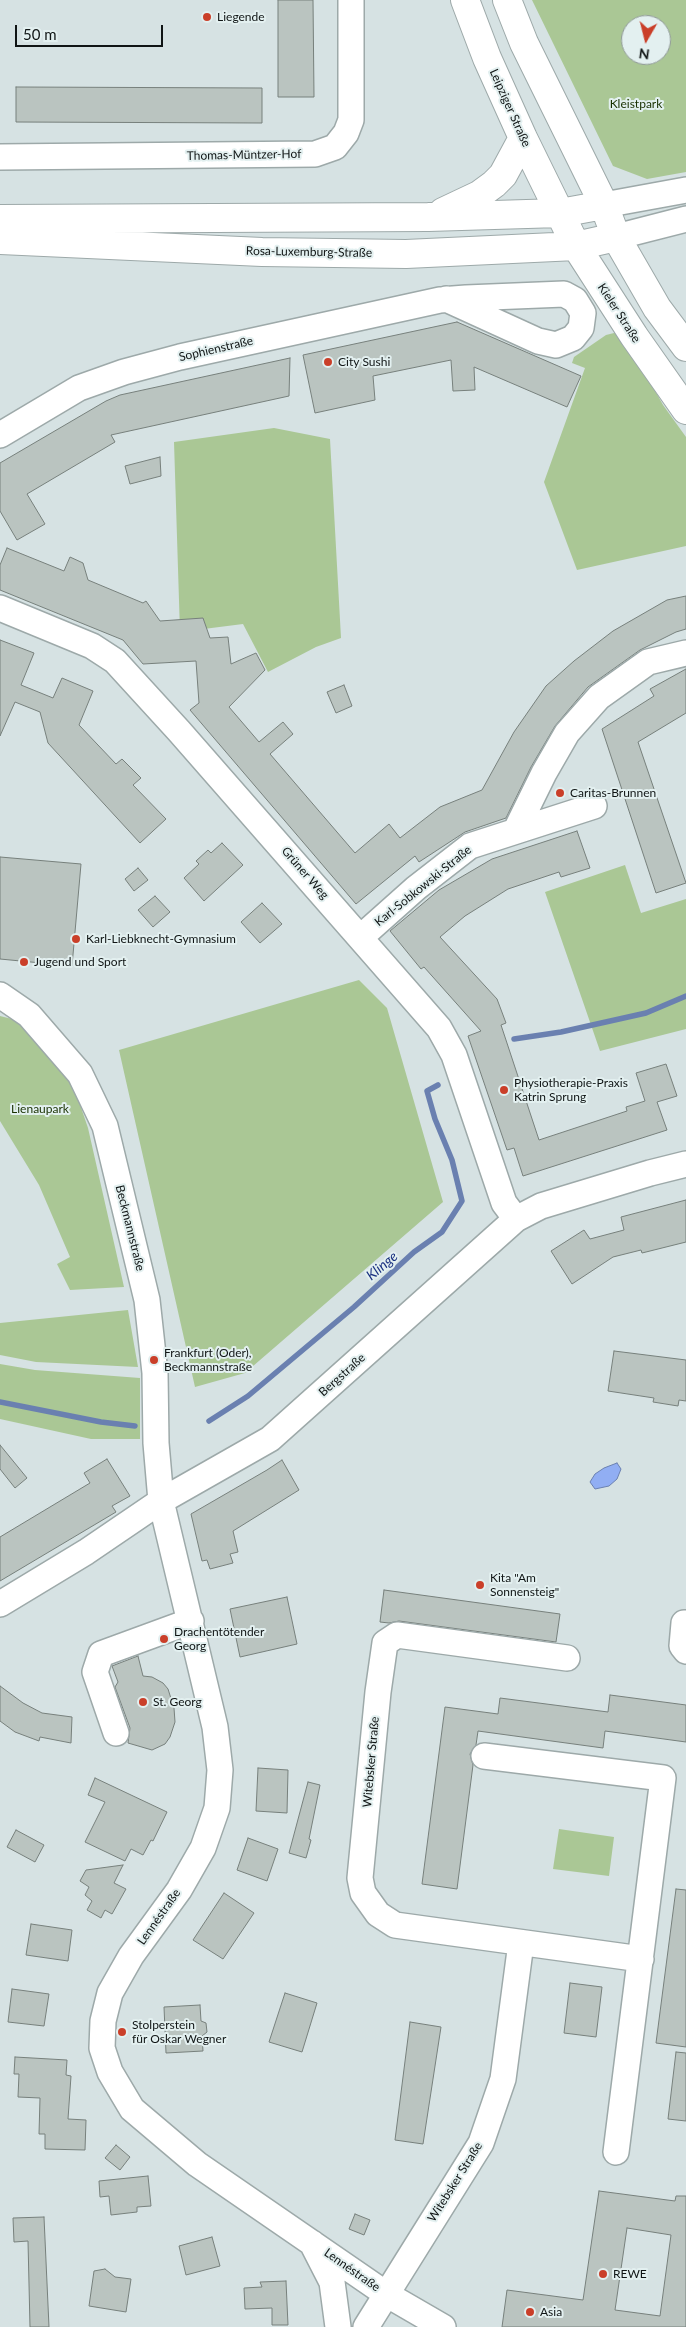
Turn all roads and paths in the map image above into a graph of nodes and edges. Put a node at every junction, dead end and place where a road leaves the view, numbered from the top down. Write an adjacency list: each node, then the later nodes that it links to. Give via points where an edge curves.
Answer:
1 (351, 0): 5 (street, Thomas-Müntzer-Hof, via 351,120 335,147 315,154)
2 (465, 0): 4 (main road, Leipziger Straße)
3 (507, 0): 7 (main road, via 524,43)
4 (522, 138): 8 (main road, Leipziger Straße); 9 (main road, via 503,175 494,184 460,204)
5 (0, 157)
6 (686, 190): 7 (street)
7 (604, 205): 8 (main road); 12 (main road)
8 (560, 213): 9 (main road); 14 (main road, Kieler Straße)
9 (428, 217): 10 (main road)
10 (0, 219)
11 (686, 219): 12 (street)
12 (616, 237): 14 (main road, Rosa-Luxemburg-Straße); 16 (main road, via 657,308)
13 (0, 240): 14 (main road, Rosa-Luxemburg-Straße, via 262,252 406,254)
14 (576, 246): 17 (main road, Kieler Straße)
15 (446, 300): 18 (street, Sophienstraße, via 124,372 79,388)
16 (686, 346)
17 (686, 410)
18 (0, 435)
19 (0, 608): 23 (street, Grüner Weg, via 92,646 115,661)
20 (686, 653): 22 (street, via 648,662 600,696 567,733)
21 (594, 806): 22 (street, Karl-Sobkowski-Straße)
22 (516, 830): 23 (street, Karl-Sobkowski-Straße, via 470,846)
23 (361, 937): 26 (street, Grüner Weg, via 438,1028 454,1055 504,1203)
24 (0, 995): 27 (street, Beckmannstraße, via 29,1015 80,1074 105,1126 147,1300 155,1374)
25 (686, 1164): 26 (street, Bergstraße, via 550,1203)
26 (516, 1218): 27 (street, Bergstraße, via 270,1439)
27 (161, 1500): 28 (street, Bergstraße, via 86,1552); 29 (street, Lennéstraße)
28 (0, 1604)
29 (191, 1621): 33 (street, via 101,1654 95,1672); 38 (street, Lennéstraße, via 215,1727 220,1770 217,1808 203,1848 179,1890 131,1956 110,1993 103,2020 102,2048 110,2072 132,2109 197,2164)
30 (686, 1623): 31 (street, via 682,1646)
31 (686, 1651)
32 (567, 1658): 35 (street, Witebsker Straße, via 397,1636 385,1643 361,1869 362,1893 378,1914 395,1925)
33 (116, 1733)
34 (484, 1756): 36 (street, via 663,1778)
35 (522, 1943): 36 (street, Witebsker Straße); 39 (street, Witebsker Straße, via 503,2079 481,2143)
36 (641, 1959): 37 (street)
37 (616, 2152)
38 (311, 2241): 39 (street, Lennéstraße); 40 (street, Lennéstraße, via 332,2282)
39 (386, 2294): 41 (street, Lennéstraße); 42 (street)
40 (338, 2327)
41 (366, 2327)
42 (443, 2327)

